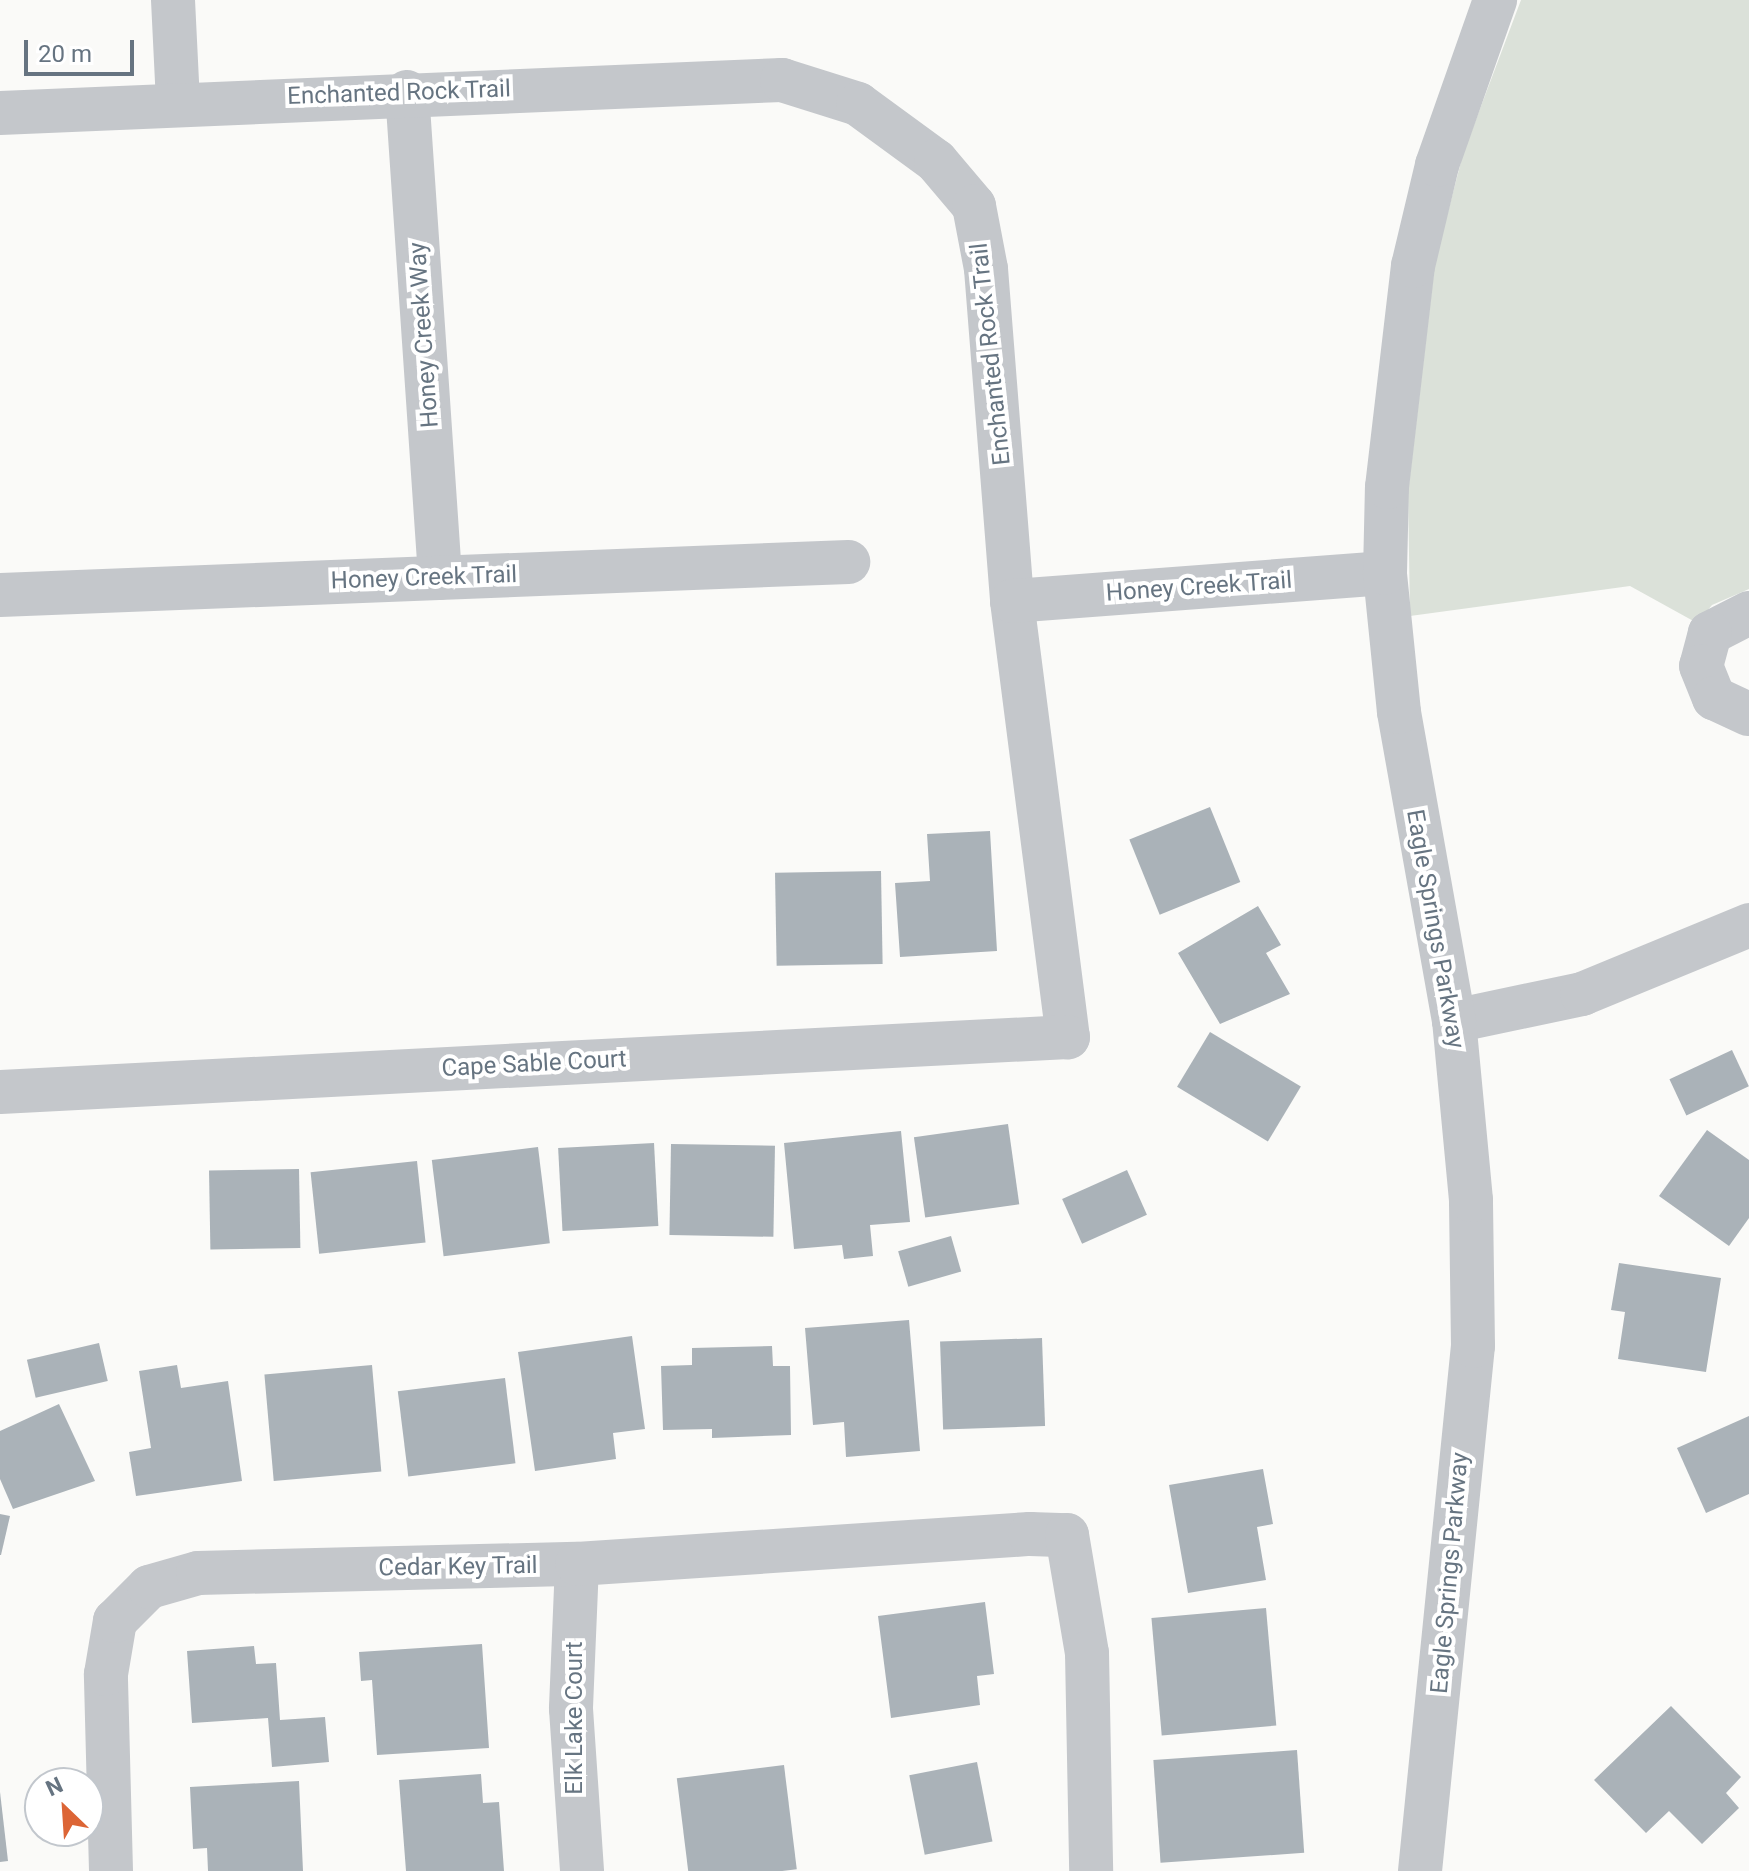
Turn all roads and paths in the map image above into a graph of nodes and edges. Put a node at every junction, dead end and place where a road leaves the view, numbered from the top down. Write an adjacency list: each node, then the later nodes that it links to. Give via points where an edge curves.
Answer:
1 (173, 0): 4 (street)
2 (1495, 0): 7 (street, Eagle Springs Parkway, via 1437,165 1413,266 1395,379)
3 (407, 92): 4 (street, Enchanted Rock Trail); 8 (street, Honey Creek Way); 10 (street, Enchanted Rock Trail, via 782,80 858,104 936,161 974,206 986,269)
4 (178, 103): 5 (street, Enchanted Rock Trail)
5 (0, 113)
6 (848, 562): 8 (street, Honey Creek Trail)
7 (1385, 573): 10 (street, Honey Creek Trail); 14 (street, Eagle Springs Parkway, via 1399,712)
8 (440, 578): 9 (street, Honey Creek Trail)
9 (0, 595)
10 (1012, 601): 15 (street, Enchanted Rock Trail)
11 (1749, 613): 12 (street, via 1710,633 1701,666 1714,698)
12 (1749, 714)
13 (1749, 925): 14 (street, via 1582,994)
14 (1454, 1021): 21 (street, Eagle Springs Parkway, via 1471,1200 1473,1346)
15 (1068, 1037): 16 (street, Cape Sable Court)
16 (0, 1092)
17 (577, 1564): 18 (street, Cedar Key Trail, via 198,1573 149,1587 115,1621 106,1674); 19 (street, Elk Lake Court, via 571,1709); 20 (street, Cedar Key Trail, via 1067,1535 1087,1653)
18 (111, 1871)
19 (582, 1871)
20 (1091, 1871)
21 (1420, 1871)

